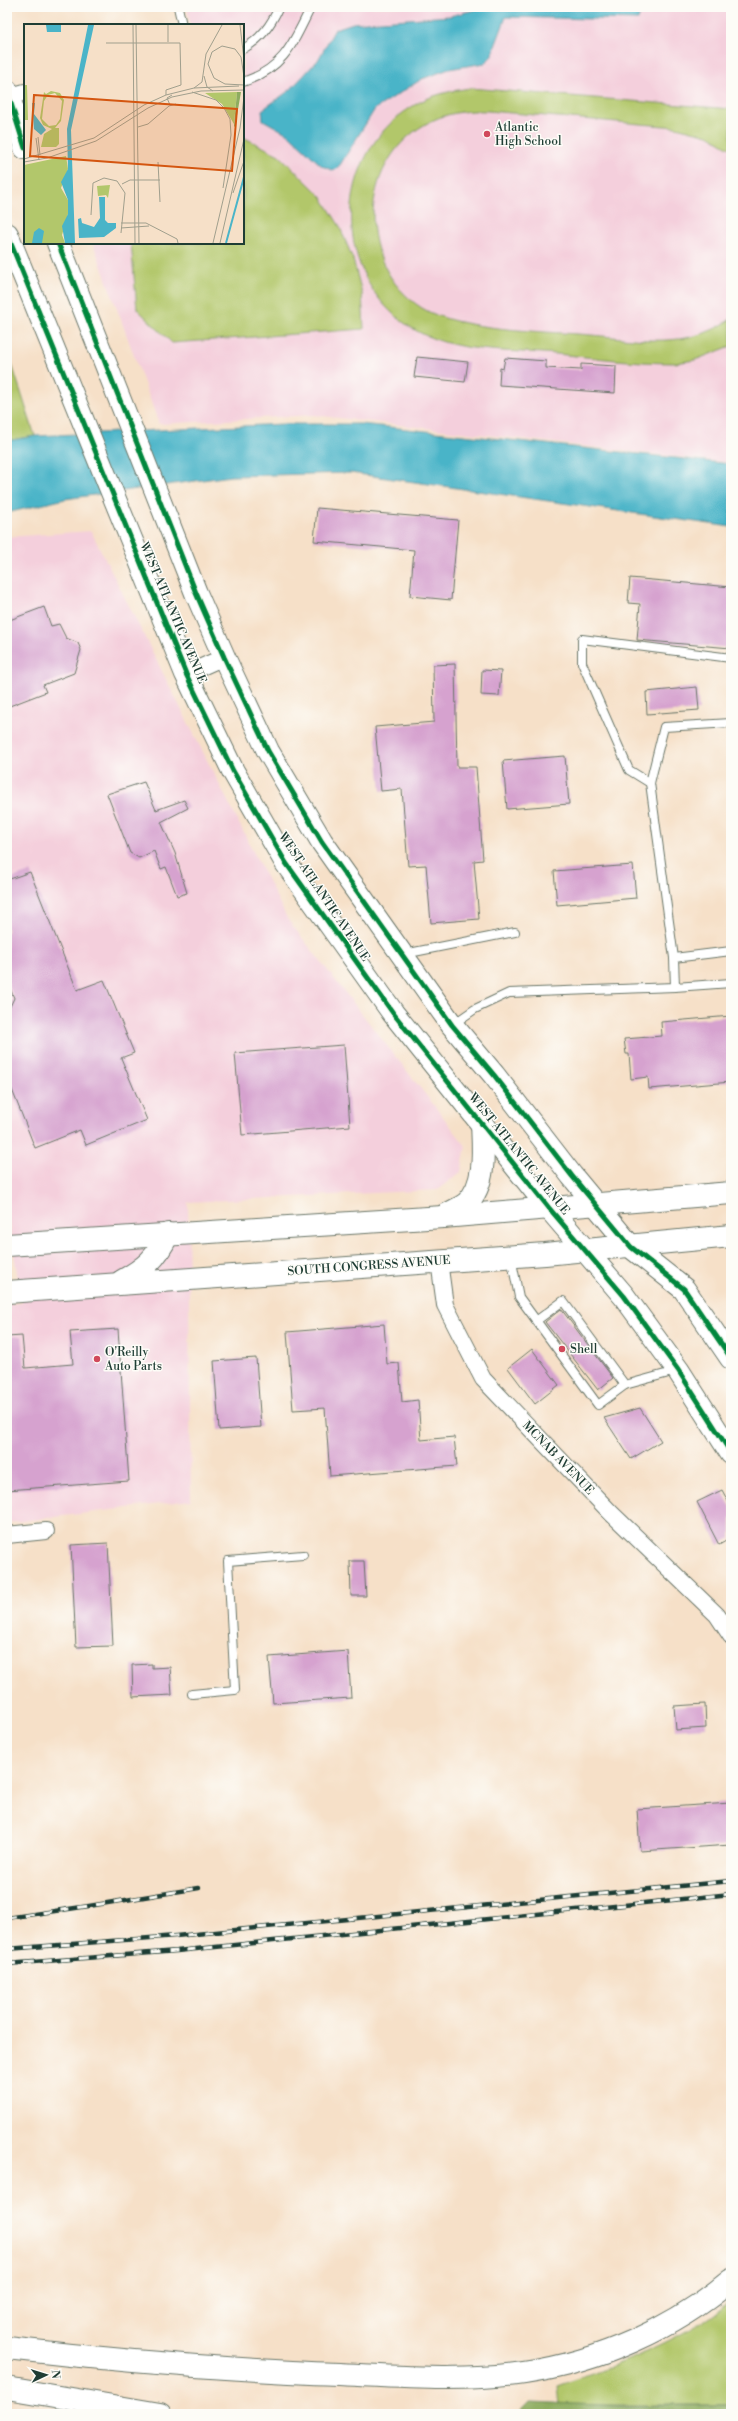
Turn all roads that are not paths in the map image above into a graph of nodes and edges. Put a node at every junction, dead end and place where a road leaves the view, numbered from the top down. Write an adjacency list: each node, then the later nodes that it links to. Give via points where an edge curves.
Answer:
1 (178, 7): 4 (lane)
2 (279, 7): 5 (lane, via 266,30)
3 (313, 7): 6 (lane, via 291,47 277,65)
4 (182, 24)
5 (244, 48)
6 (244, 82)
7 (12, 94): 8 (main road)
8 (16, 121): 9 (main road)
9 (24, 145)
10 (7, 234): 14 (main road, WEST ATLANTIC AVENUE)
11 (58, 244): 12 (main road, via 196,593)
12 (224, 657): 14 (street, WEST ATLANTIC AVENUE); 19 (main road, via 268,751 322,842)
13 (731, 658): 16 (lane, via 582,639 582,663 629,770)
14 (186, 674): 24 (main road, WEST ATLANTIC AVENUE, via 234,771 286,863 393,1013)
15 (731, 723): 16 (lane, via 664,727)
16 (650, 783): 20 (lane)
17 (515, 932): 19 (lane)
18 (731, 952): 20 (lane)
19 (401, 955): 23 (main road)
20 (674, 958): 22 (lane)
21 (731, 983): 22 (lane)
22 (675, 987): 23 (lane, via 509,993 474,1009)
23 (452, 1025): 26 (main road)
24 (482, 1123): 27 (main road, WEST ATLANTIC AVENUE); 28 (main road, via 483,1159 478,1185 467,1203)
25 (731, 1193): 26 (main road)
26 (595, 1205): 27 (main road); 32 (main road)
27 (549, 1208): 28 (main road); 33 (main road, WEST ATLANTIC AVENUE)
28 (443, 1217): 29 (main road)
29 (168, 1234): 31 (main road); 36 (main road, via 159,1252 144,1268)
30 (731, 1236): 32 (main road, SOUTH CONGRESS AVENUE)
31 (7, 1246)
32 (631, 1247): 33 (main road, SOUTH CONGRESS AVENUE); 39 (main road, via 684,1289)
33 (586, 1250): 34 (main road, SOUTH CONGRESS AVENUE); 40 (main road, WEST ATLANTIC AVENUE, via 624,1296)
34 (510, 1256): 35 (main road, SOUTH CONGRESS AVENUE); 38 (lane, via 519,1298)
35 (439, 1261): 36 (main road, SOUTH CONGRESS AVENUE); 46 (street, MCNAB AVENUE, via 445,1305 483,1379 611,1514)
36 (119, 1283): 37 (main road, SOUTH CONGRESS AVENUE)
37 (7, 1292)
38 (536, 1321): 41 (lane, via 563,1301 574,1322); 41 (lane, via 568,1357 598,1405)
39 (731, 1358)
40 (678, 1370): 41 (lane); 42 (main road, WEST ATLANTIC AVENUE)
41 (625, 1385)
42 (731, 1452)
43 (46, 1531): 44 (street)
44 (7, 1535)
45 (303, 1555): 47 (lane, via 228,1561 236,1690)
46 (729, 1627)
47 (192, 1694)
48 (731, 2280): 49 (main road, via 681,2316 615,2348 544,2370 499,2376 426,2377 236,2370)
49 (7, 2348)
50 (7, 2388): 51 (main road)
51 (160, 2414)

